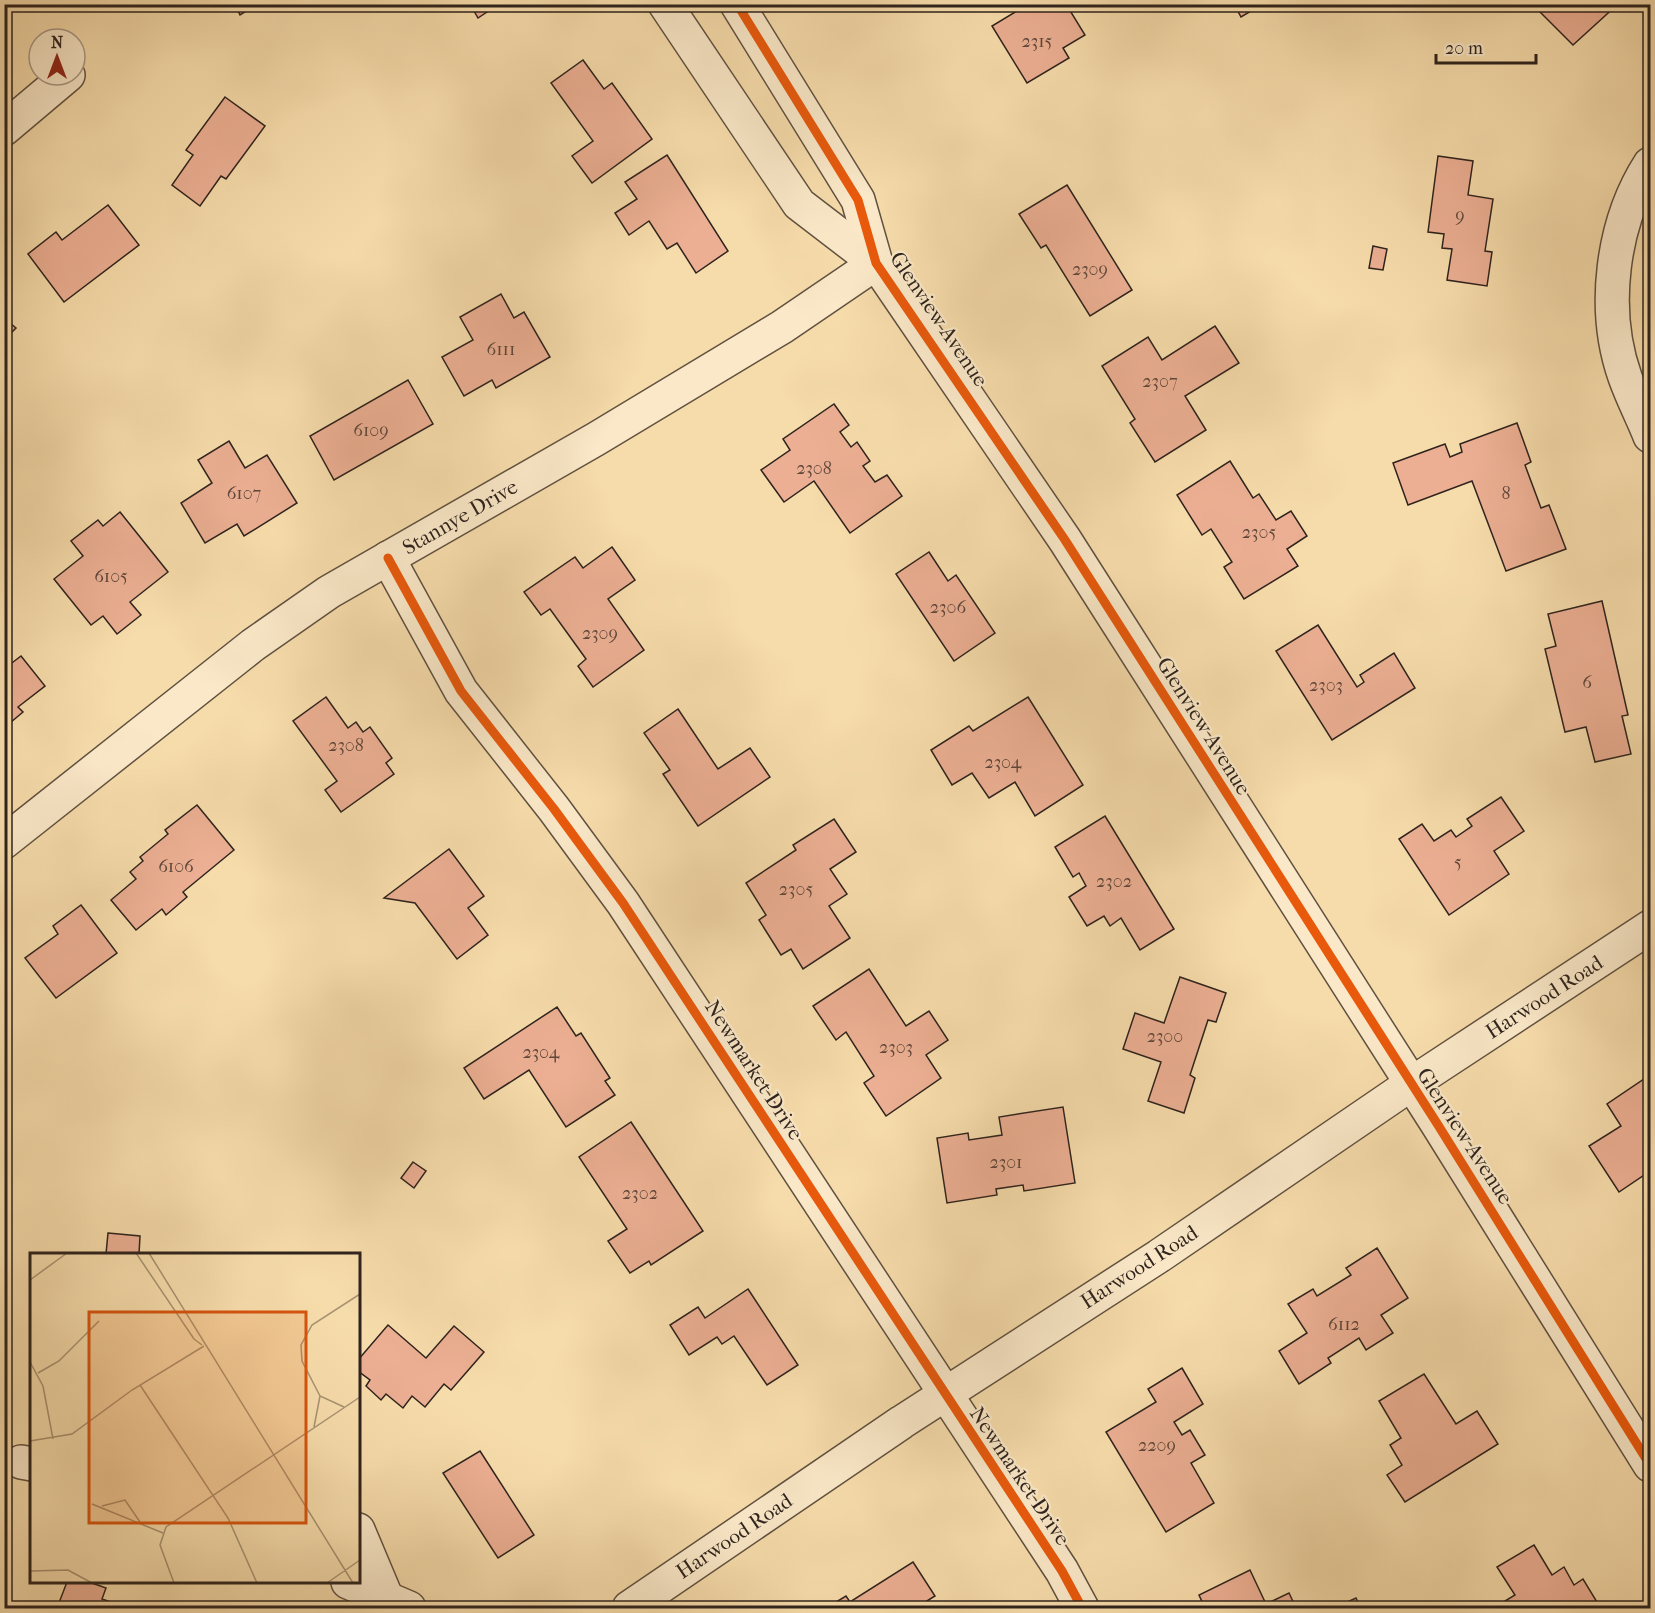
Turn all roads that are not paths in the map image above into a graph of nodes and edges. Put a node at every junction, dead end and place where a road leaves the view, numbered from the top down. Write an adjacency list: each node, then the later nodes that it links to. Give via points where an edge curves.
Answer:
1 (665, 4): 6 (street, via 800,204)
2 (737, 4): 6 (street, Glenview Avenue, via 858,201)
3 (53, 87): 4 (street)
4 (4, 129)
5 (1650, 164): 7 (street, via 1623,226 1617,256 1614,317 1624,376)
6 (876, 263): 8 (street, Stannye Drive, via 782,327 615,428); 11 (street, Glenview Avenue, via 1065,540)
7 (1650, 436)
8 (388, 558): 9 (street, Stannye Drive, via 329,592 253,645); 12 (street, Newmarket Drive, via 461,691 623,903)
9 (4, 842)
10 (1650, 927): 11 (street, Harwood Road)
11 (1411, 1084): 12 (street, Harwood Road, via 1159,1256); 13 (street, Glenview Avenue)
12 (944, 1394): 17 (street, Harwood Road); 18 (street, Newmarket Drive, via 1062,1571)
13 (1650, 1465)
14 (360, 1534): 16 (street)
15 (352, 1583): 16 (street)
16 (398, 1604)
17 (629, 1608)
18 (1082, 1608)

